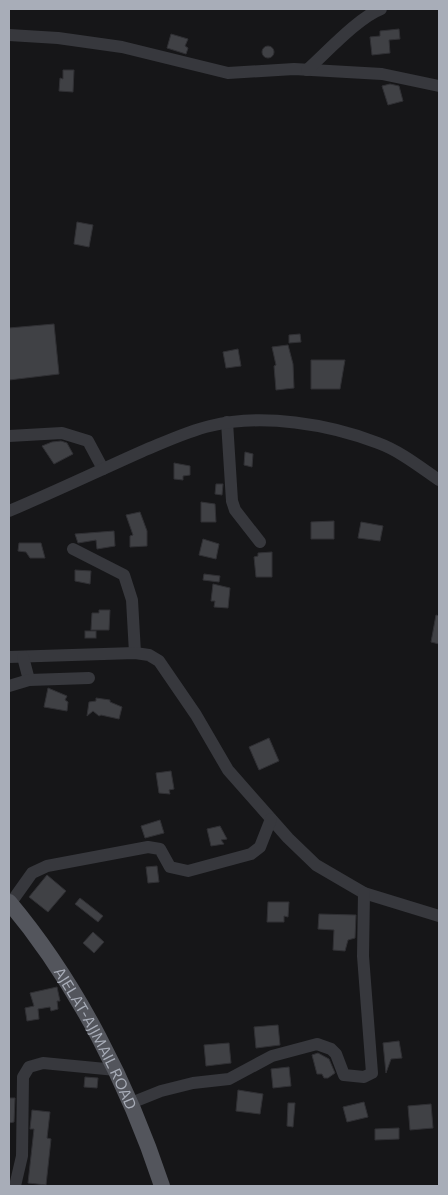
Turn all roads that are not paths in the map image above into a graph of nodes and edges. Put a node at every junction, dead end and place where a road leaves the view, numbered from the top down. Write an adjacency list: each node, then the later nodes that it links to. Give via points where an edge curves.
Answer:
1 (382, 9): 3 (street, via 375,11)
2 (9, 35): 3 (street, via 122,47 228,73)
3 (307, 70): 4 (street, via 382,74)
4 (439, 86)
5 (228, 422): 7 (street, via 170,440); 8 (street, via 297,423 378,443 406,457); 10 (street, via 232,501 235,510)
6 (9, 436): 7 (street, via 62,433 88,441)
7 (103, 469): 9 (street)
8 (439, 480)
9 (9, 511)
10 (260, 542)
11 (73, 549): 12 (street, via 124,575 132,600)
12 (135, 652): 14 (street); 18 (street, via 159,661 228,770)
13 (9, 657): 14 (street)
14 (23, 657): 16 (street)
15 (89, 678): 16 (street)
16 (29, 680): 17 (street)
17 (9, 686)
18 (271, 819): 19 (street, via 316,864); 20 (street, via 260,847 251,854 188,871 170,867 160,849 148,847 46,866 32,873)
19 (364, 893): 21 (street); 23 (street, via 362,956 372,1073 364,1077 344,1075 336,1054 317,1044 272,1056 229,1079 193,1083)
20 (10, 903): 22 (main road, AJELAT-AJJMAIL ROAD, via 57,968)
21 (439, 916)
22 (116, 1070): 23 (main road, AJELAT-AJJMAIL ROAD); 24 (street, via 43,1063 29,1067 23,1077 22,1156)
23 (131, 1103): 25 (main road, AJELAT-AJJMAIL ROAD)
24 (15, 1186)
25 (162, 1186)

